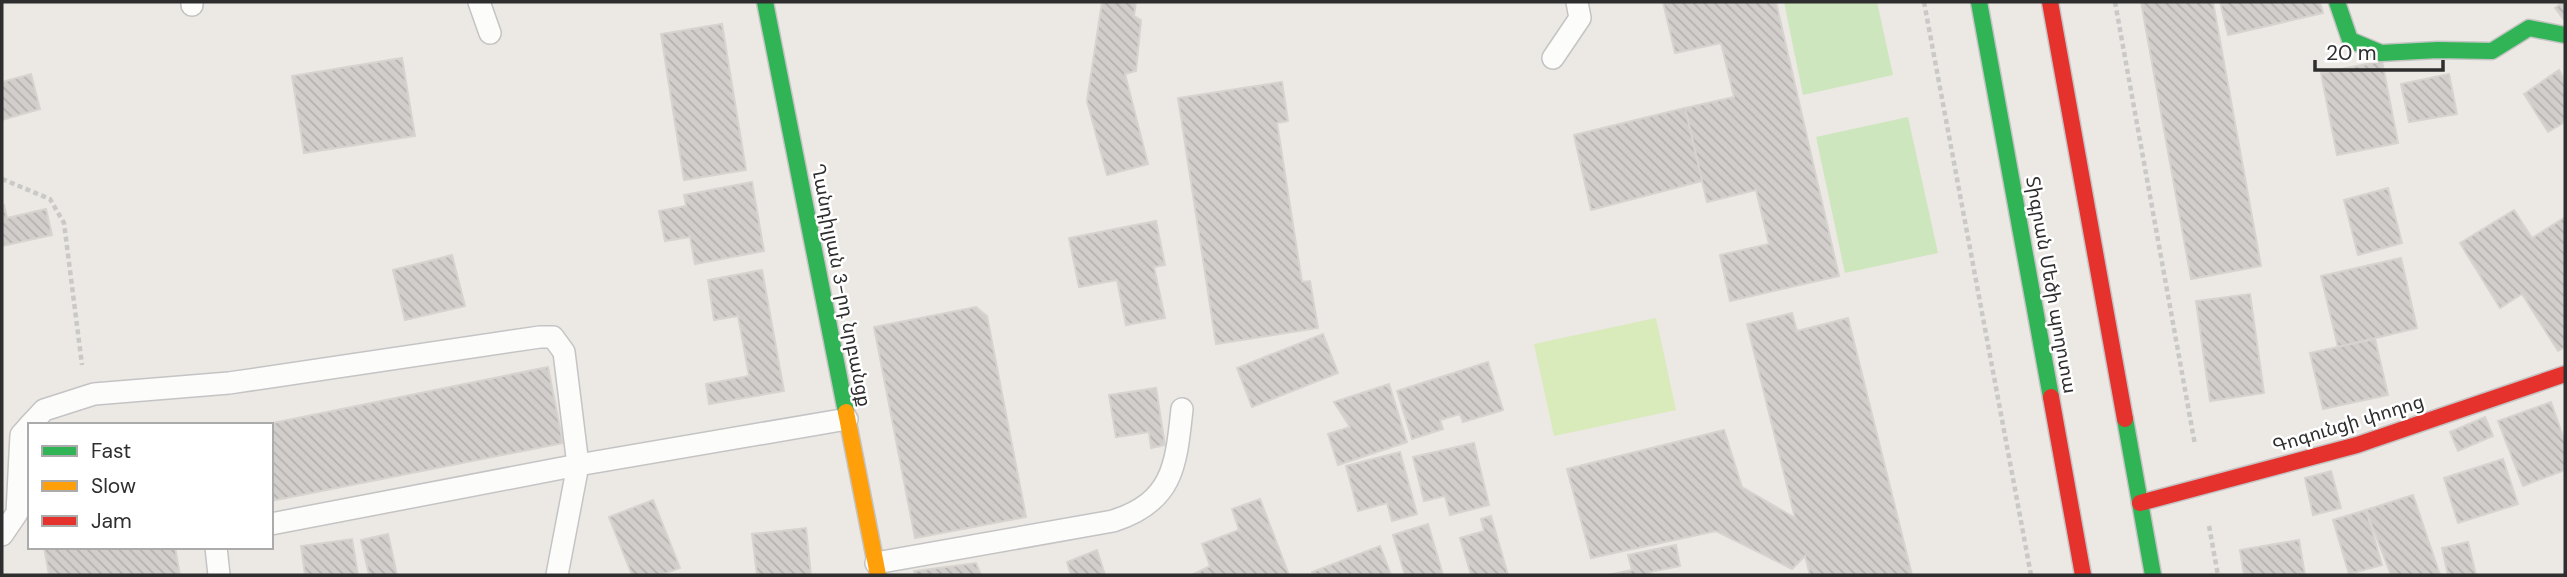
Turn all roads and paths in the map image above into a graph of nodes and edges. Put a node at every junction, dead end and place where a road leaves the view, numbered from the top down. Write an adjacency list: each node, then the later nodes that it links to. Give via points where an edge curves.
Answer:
1 (479, 2): 9 (lane)
2 (765, 2): 16 (street, Ղանդիլյան 3-րդ նրբանցք)
3 (1577, 2): 11 (lane, via 1580,18)
4 (1924, 2): 28 (path)
5 (1979, 2): 29 (street, Տիգրան Մեծի պողոտա)
6 (2050, 2): 21 (street)
7 (2115, 2): 20 (path)
8 (2337, 2): 10 (street, via 2350,40 2381,53 2493,51 2529,28)
9 (491, 33)
10 (2565, 35)
11 (1553, 58)
12 (2, 178): 13 (path, via 50,199 64,223)
13 (83, 373)
14 (2565, 374): 20 (street, Գոգունցի փողոց, via 2357,445)
15 (1182, 409): 25 (lane, via 1174,464 1165,486 1136,514)
16 (847, 419): 19 (lane); 25 (street, Ղանդիլյան 3-րդ նրբանցք)
17 (32, 423): 19 (lane, via 44,411 94,394 229,383 553,337 564,352)
18 (28, 427): 23 (lane, via 20,435 17,513)
19 (578, 465): 22 (lane); 27 (lane)
20 (2202, 486): 21 (street, Գոգունցի փողոց); 31 (path)
21 (2140, 503): 30 (street)
22 (273, 524)
23 (2, 535)
24 (216, 549): 26 (lane)
25 (877, 569)
26 (219, 575)
27 (557, 575)
28 (2031, 575)
29 (2083, 575)
30 (2154, 575)
31 (2218, 575)

